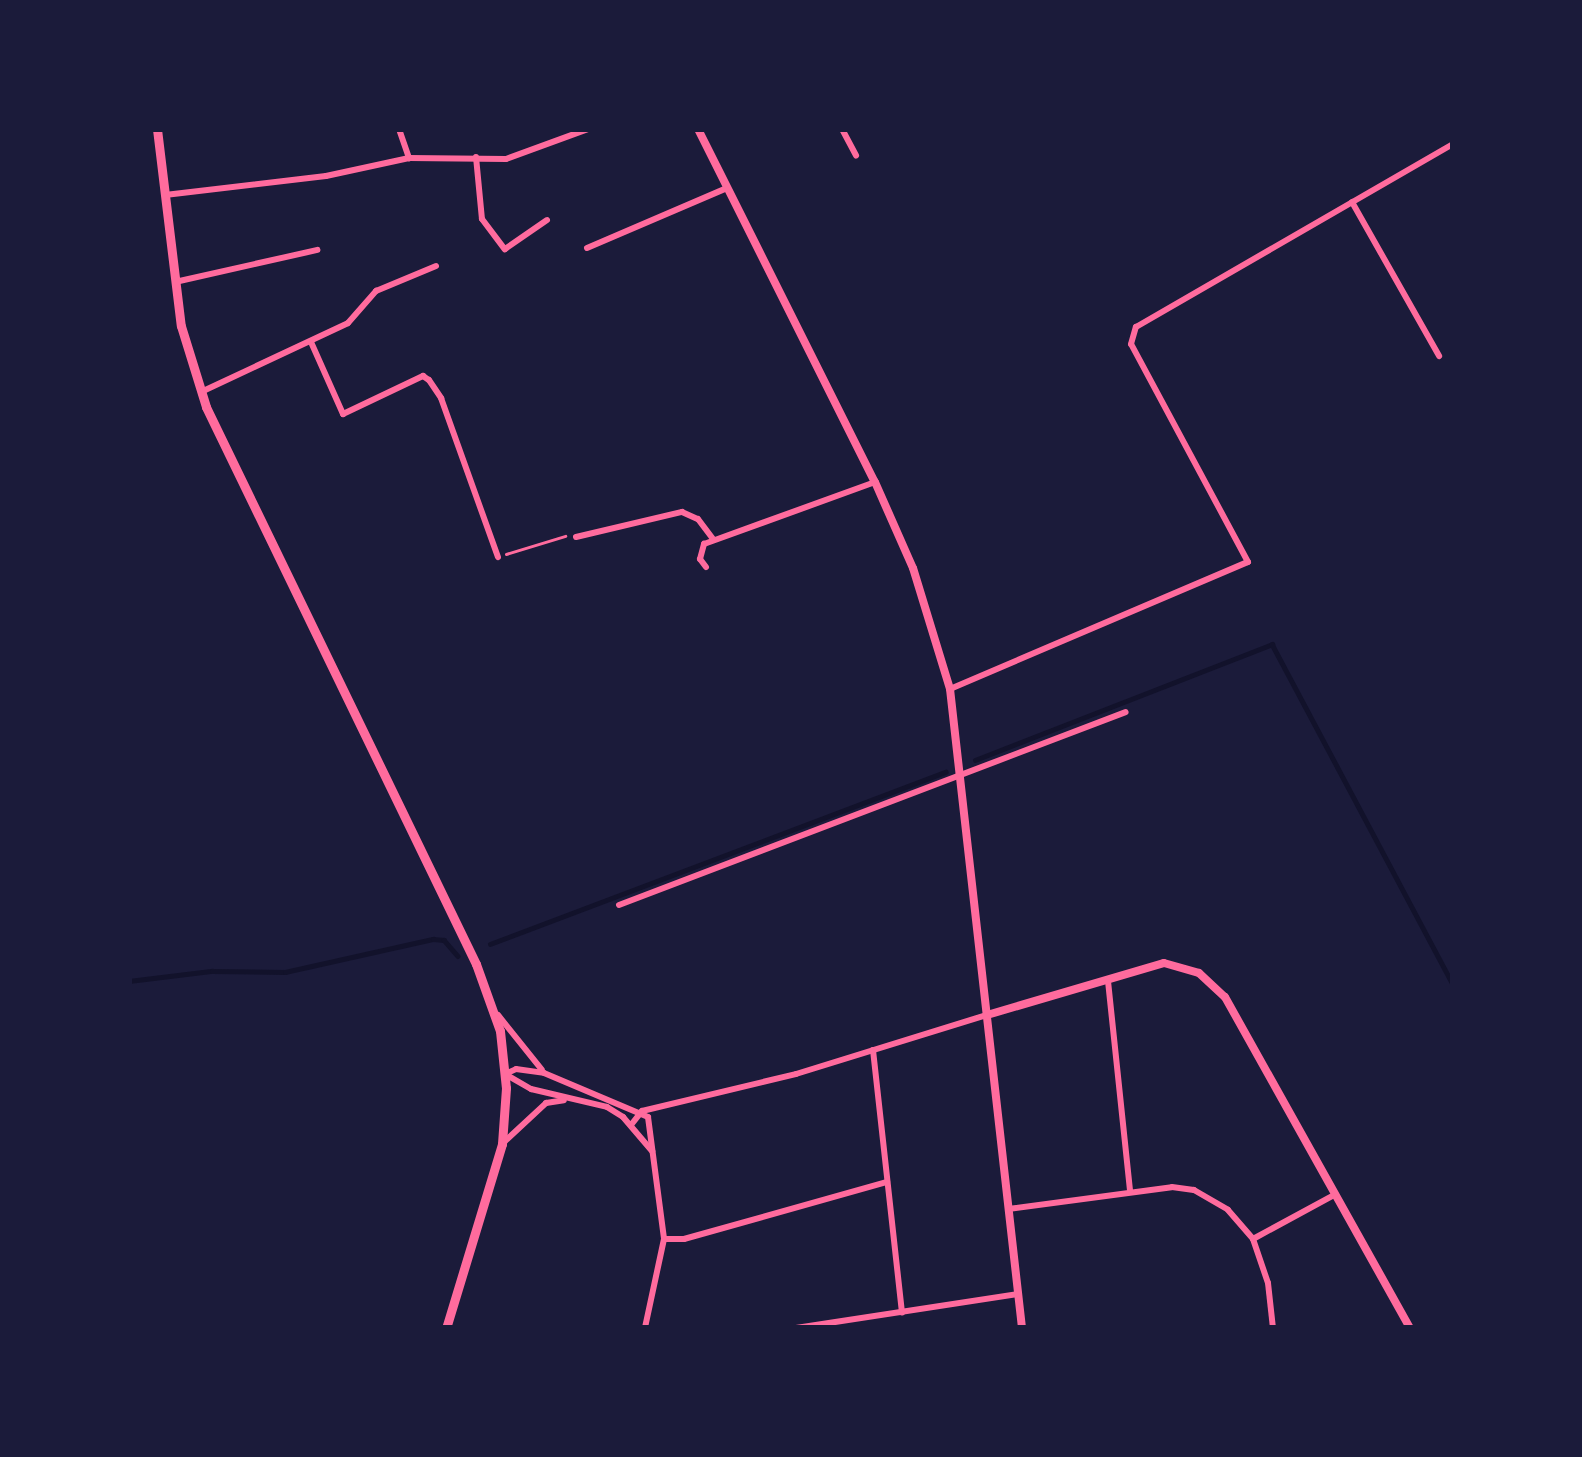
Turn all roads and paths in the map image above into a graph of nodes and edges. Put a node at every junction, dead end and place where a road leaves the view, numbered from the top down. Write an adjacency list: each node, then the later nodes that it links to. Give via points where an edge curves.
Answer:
1 (157, 129): 11 (main road)
2 (399, 129): 9 (street)
3 (588, 129): 8 (street, via 529,154)
4 (698, 129): 10 (street)
5 (842, 129): 7 (street)
6 (1453, 144): 12 (street)
7 (856, 155)
8 (476, 157): 9 (street); 13 (street, via 482,219 505,249)
9 (409, 158): 11 (street)
10 (727, 188): 14 (street); 21 (street)
11 (164, 195): 17 (main road)
12 (1352, 202): 19 (street); 26 (street, via 1136,327 1130,344 1248,562)
13 (547, 220)
14 (587, 248)
15 (317, 250): 17 (street)
16 (436, 266): 18 (street, via 376,291 356,318)
17 (175, 282): 20 (main road)
18 (311, 342): 20 (street); 24 (street, via 343,414 429,380)
19 (1439, 356)
20 (201, 392): 31 (main road)
21 (875, 482): 23 (street); 26 (street, via 913,568)
22 (576, 537): 23 (street, via 682,512); 24 (path)
23 (715, 540): 25 (street, via 700,550)
24 (498, 557)
25 (706, 567)
26 (950, 688): 28 (street)
27 (1126, 712): 28 (street)
28 (960, 775): 29 (street); 32 (street)
29 (619, 904)
30 (1108, 977): 32 (street); 42 (street); 43 (street, via 1164,963 1199,973 1225,997)
31 (494, 1010): 34 (street); 35 (main road)
32 (986, 1015): 33 (street); 44 (street)
33 (873, 1050): 37 (street); 41 (street)
34 (544, 1073): 35 (street); 37 (street)
35 (505, 1074): 36 (street); 39 (main road)
36 (567, 1100): 38 (street, via 607,1107); 39 (street, via 546,1103)
37 (642, 1112): 38 (street); 40 (street)
38 (631, 1125): 40 (street)
39 (502, 1144): 50 (main road)
40 (654, 1154): 45 (street)
41 (886, 1182): 45 (street); 48 (street)
42 (1130, 1192): 44 (street); 46 (street, via 1195,1190 1228,1210)
43 (1335, 1194): 46 (street); 55 (street)
44 (1008, 1209): 47 (street)
45 (664, 1239): 51 (street)
46 (1253, 1239): 54 (street)
47 (1018, 1294): 48 (street); 53 (street)
48 (902, 1312): 49 (street)
49 (820, 1326): 52 (street)
50 (446, 1328)
51 (645, 1328)
52 (796, 1328)
53 (1022, 1328)
54 (1273, 1328)
55 (1410, 1328)

